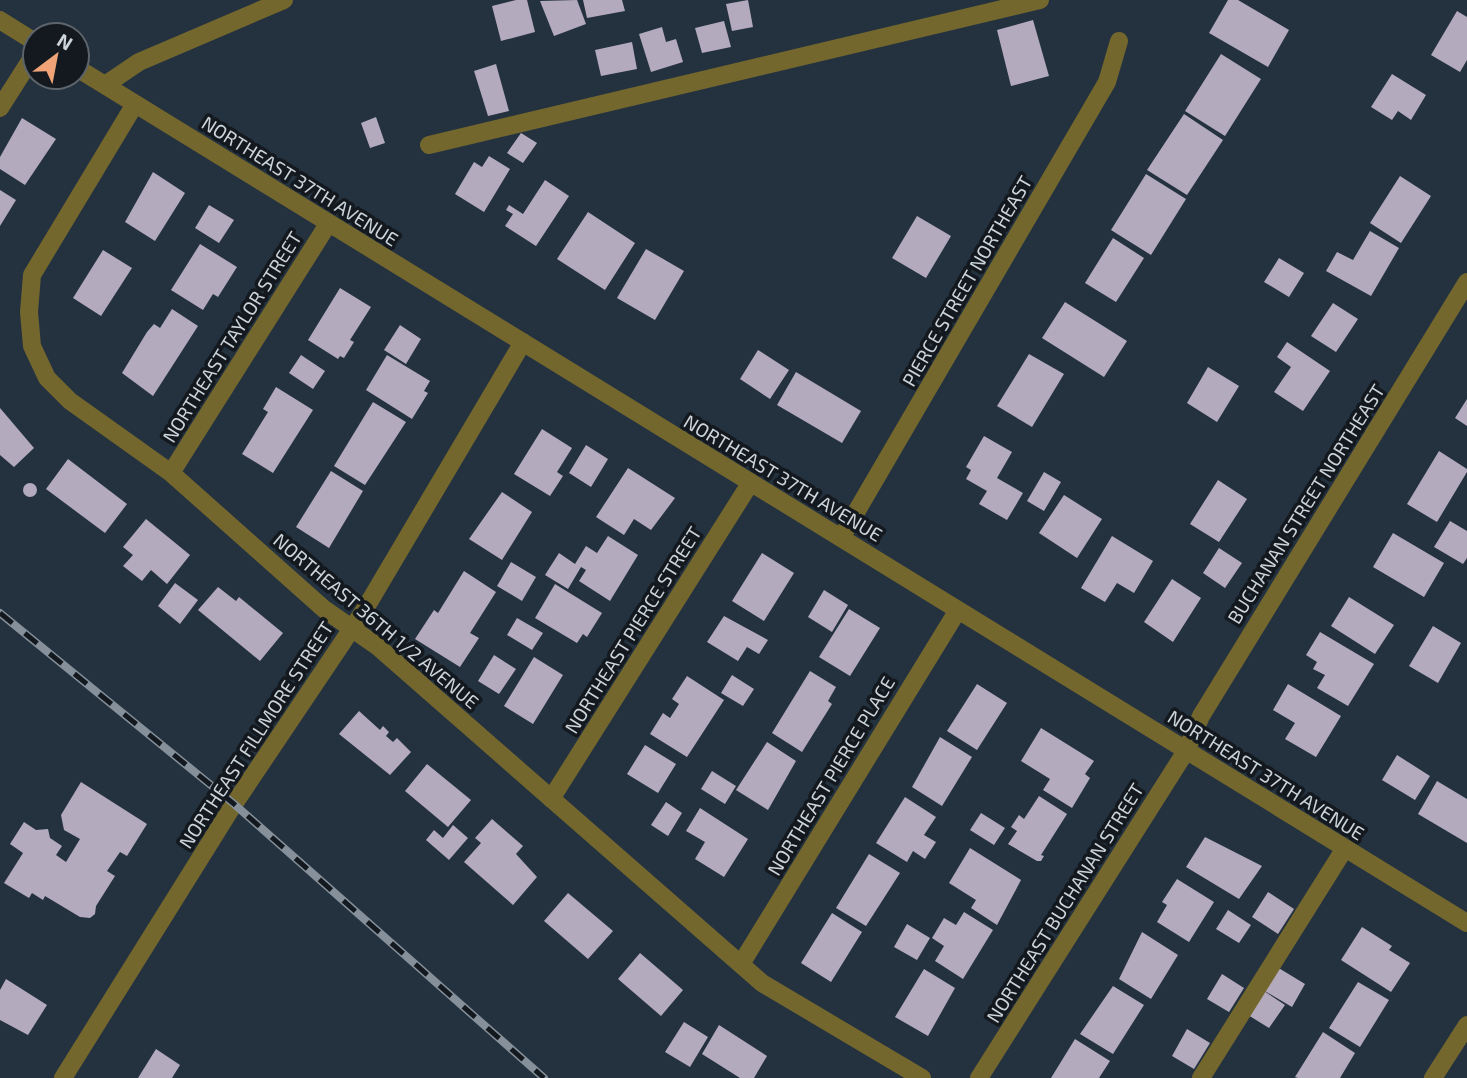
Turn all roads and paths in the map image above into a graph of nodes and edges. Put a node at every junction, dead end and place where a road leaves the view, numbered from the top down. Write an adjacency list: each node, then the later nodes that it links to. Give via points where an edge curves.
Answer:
1 (284, 0): 8 (street, via 139,62)
2 (1040, 0): 11 (street)
3 (0, 20): 4 (street)
4 (21, 33)
5 (1119, 41): 17 (street, PIERCE STREET NORTHEAST, via 1107,82)
6 (21, 75): 10 (street)
7 (91, 76): 8 (street, NORTHEAST 37TH AVENUE)
8 (105, 85): 9 (street, NORTHEAST 37TH AVENUE)
9 (135, 104): 12 (street, NORTHEAST 37TH AVENUE); 15 (street, NORTHEAST 36TH 1/2 AVENUE, via 32,275 32,346 47,378 70,401)
10 (0, 108)
11 (429, 145)
12 (328, 224): 14 (street, NORTHEAST 37TH AVENUE); 15 (street, NORTHEAST TAYLOR STREET)
13 (1467, 282): 20 (street, BUCHANAN STREET NORTHEAST, via 1200,716)
14 (523, 342): 16 (street, NORTHEAST 37TH AVENUE); 19 (street, NORTHEAST FILLMORE STREET)
15 (171, 473): 19 (street, NORTHEAST 36TH 1/2 AVENUE)
16 (751, 482): 17 (street, NORTHEAST 37TH AVENUE); 21 (street, NORTHEAST PIERCE STREET)
17 (841, 538): 18 (street, NORTHEAST 37TH AVENUE)
18 (958, 610): 20 (street, NORTHEAST 37TH AVENUE); 24 (street, NORTHEAST PIERCE PLACE)
19 (351, 628): 21 (street, NORTHEAST 36TH 1/2 AVENUE); 26 (street, NORTHEAST FILLMORE STREET, via 234,804)
20 (1186, 751): 22 (street, NORTHEAST 37TH AVENUE); 28 (street, NORTHEAST BUCHANAN STREET)
21 (551, 799): 24 (street, NORTHEAST 36TH 1/2 AVENUE)
22 (1345, 848): 23 (street, NORTHEAST 37TH AVENUE); 29 (street)
23 (1467, 923)
24 (741, 964): 27 (street, NORTHEAST 36TH 1/2 AVENUE, via 762,983)
25 (1467, 1025): 30 (street)
26 (63, 1078)
27 (922, 1078)
28 (979, 1078)
29 (1201, 1078)
30 (1433, 1078)

